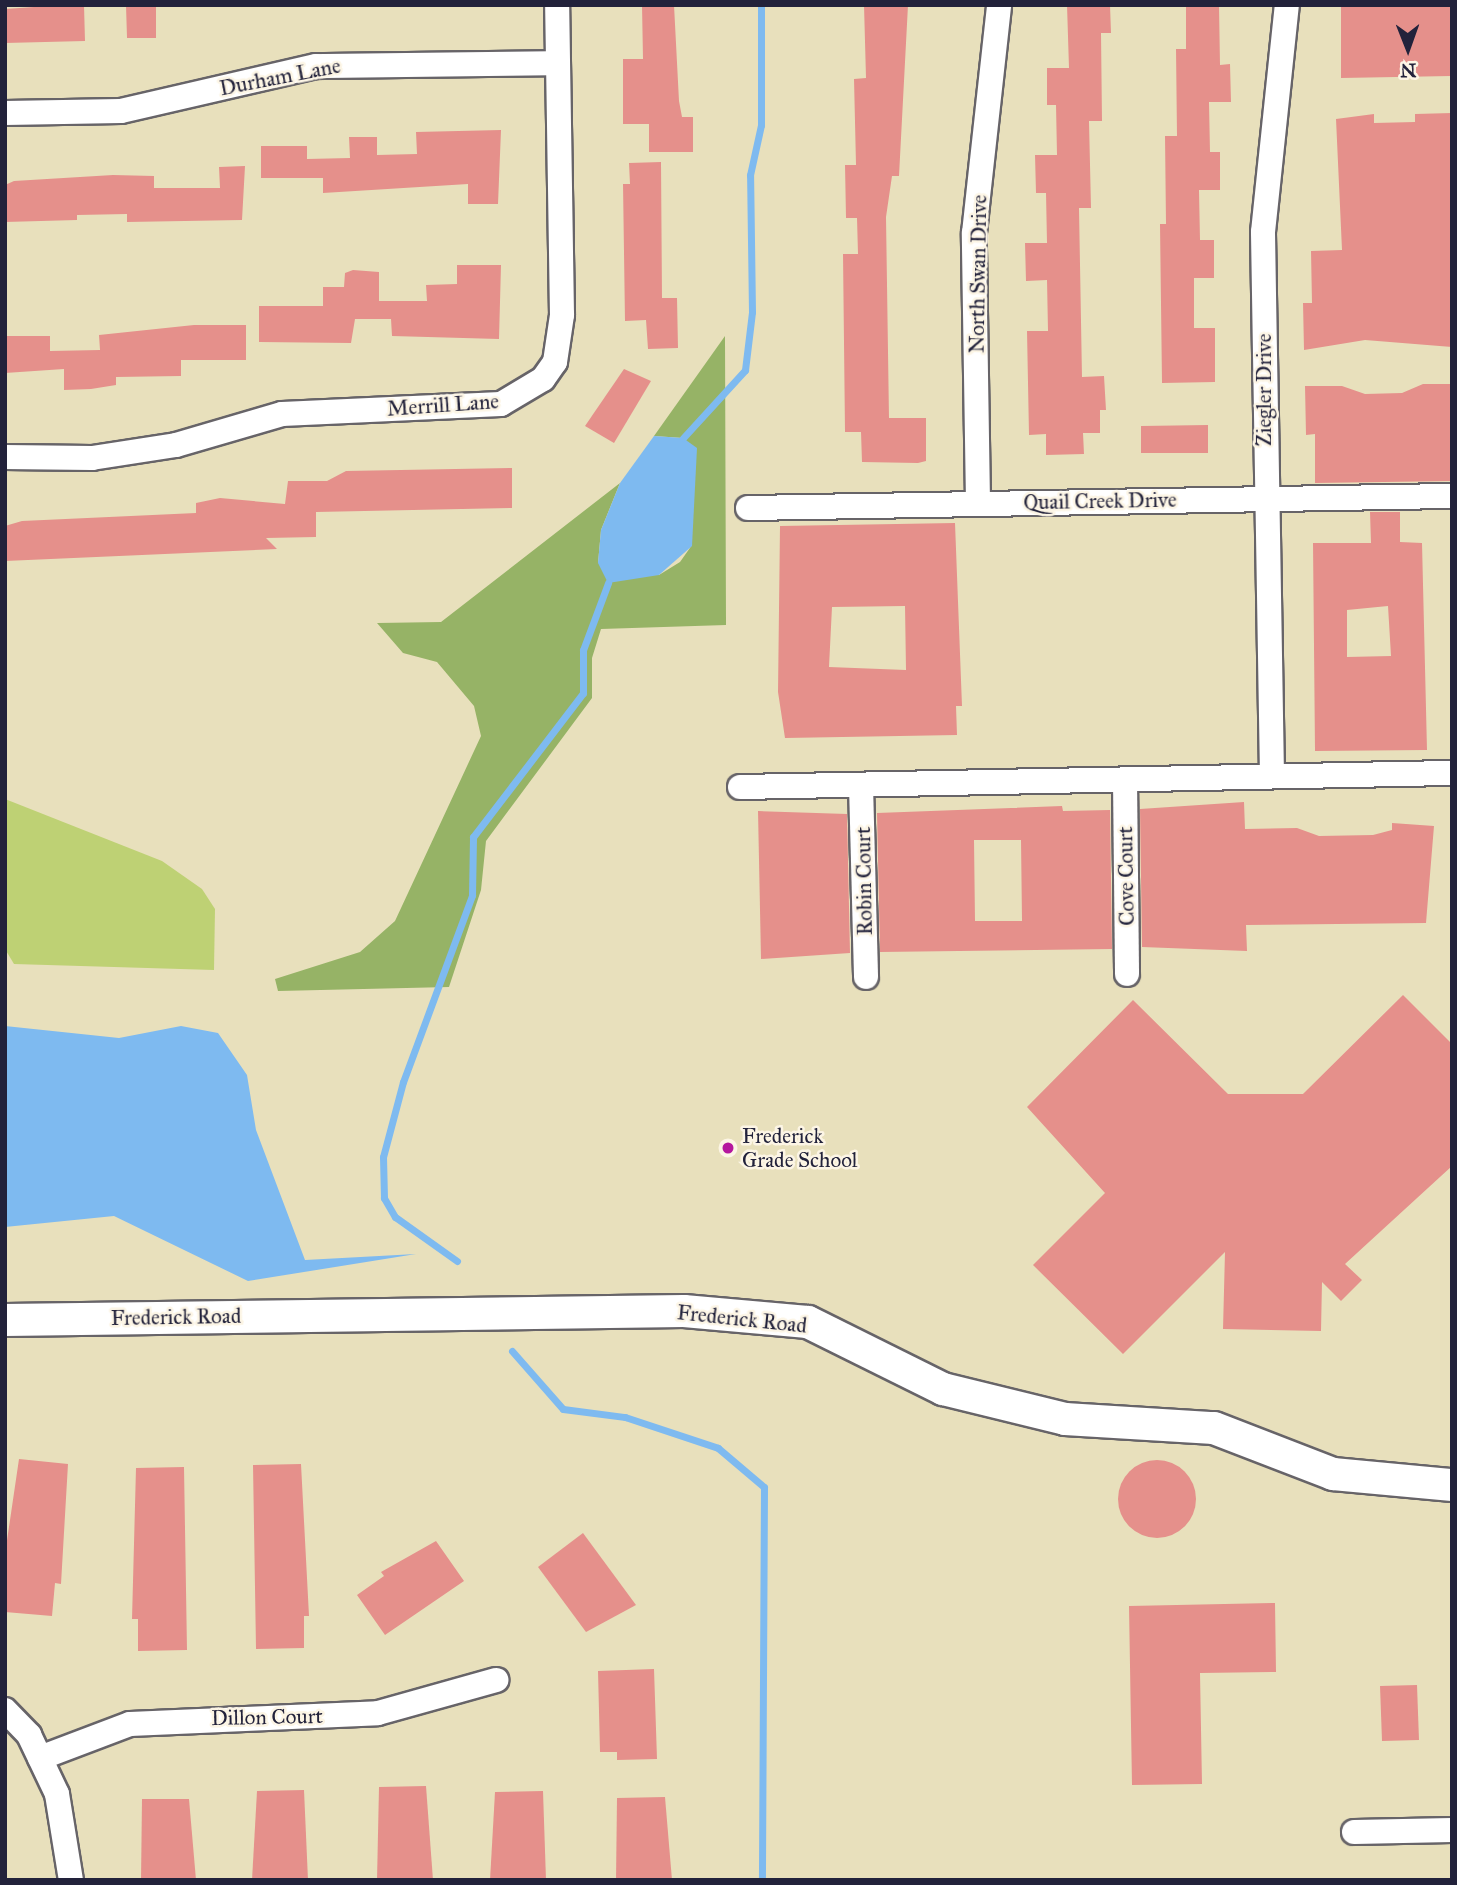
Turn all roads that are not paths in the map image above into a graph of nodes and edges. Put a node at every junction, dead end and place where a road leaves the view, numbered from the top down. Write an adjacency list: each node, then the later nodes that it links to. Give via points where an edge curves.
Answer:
1 (557, 5): 4 (street, Merrill Lane)
2 (999, 5): 9 (street, North Swan Drive, via 974,233)
3 (1287, 5): 8 (street, Ziegler Drive, via 1264,232)
4 (558, 63): 5 (street, Durham Lane, via 316,66 121,111); 6 (street, Merrill Lane, via 561,340 543,379 524,394 501,404 282,414 176,445 92,458)
5 (5, 113)
6 (5, 457)
7 (1452, 496): 8 (street, Quail Creek Drive)
8 (1265, 499): 9 (street, Quail Creek Drive); 12 (street, Ziegler Drive)
9 (978, 502): 10 (street, Quail Creek Drive)
10 (748, 508)
11 (1452, 773): 12 (street)
12 (1272, 776): 13 (street)
13 (1125, 779): 14 (street); 16 (street, Cove Court)
14 (861, 785): 15 (street); 17 (street, Robin Court)
15 (740, 787)
16 (1127, 974)
17 (866, 977)
18 (5, 1320): 19 (street, Frederick Road, via 684,1311 808,1322 943,1389 1065,1419 1214,1428 1332,1474)
19 (1452, 1485)
20 (496, 1680): 22 (street, Dillon Court, via 378,1713 130,1724)
21 (5, 1710): 22 (street)
22 (40, 1758): 25 (street, via 65,1820)
23 (1452, 1830): 24 (street)
24 (1354, 1832)
25 (71, 1880)

